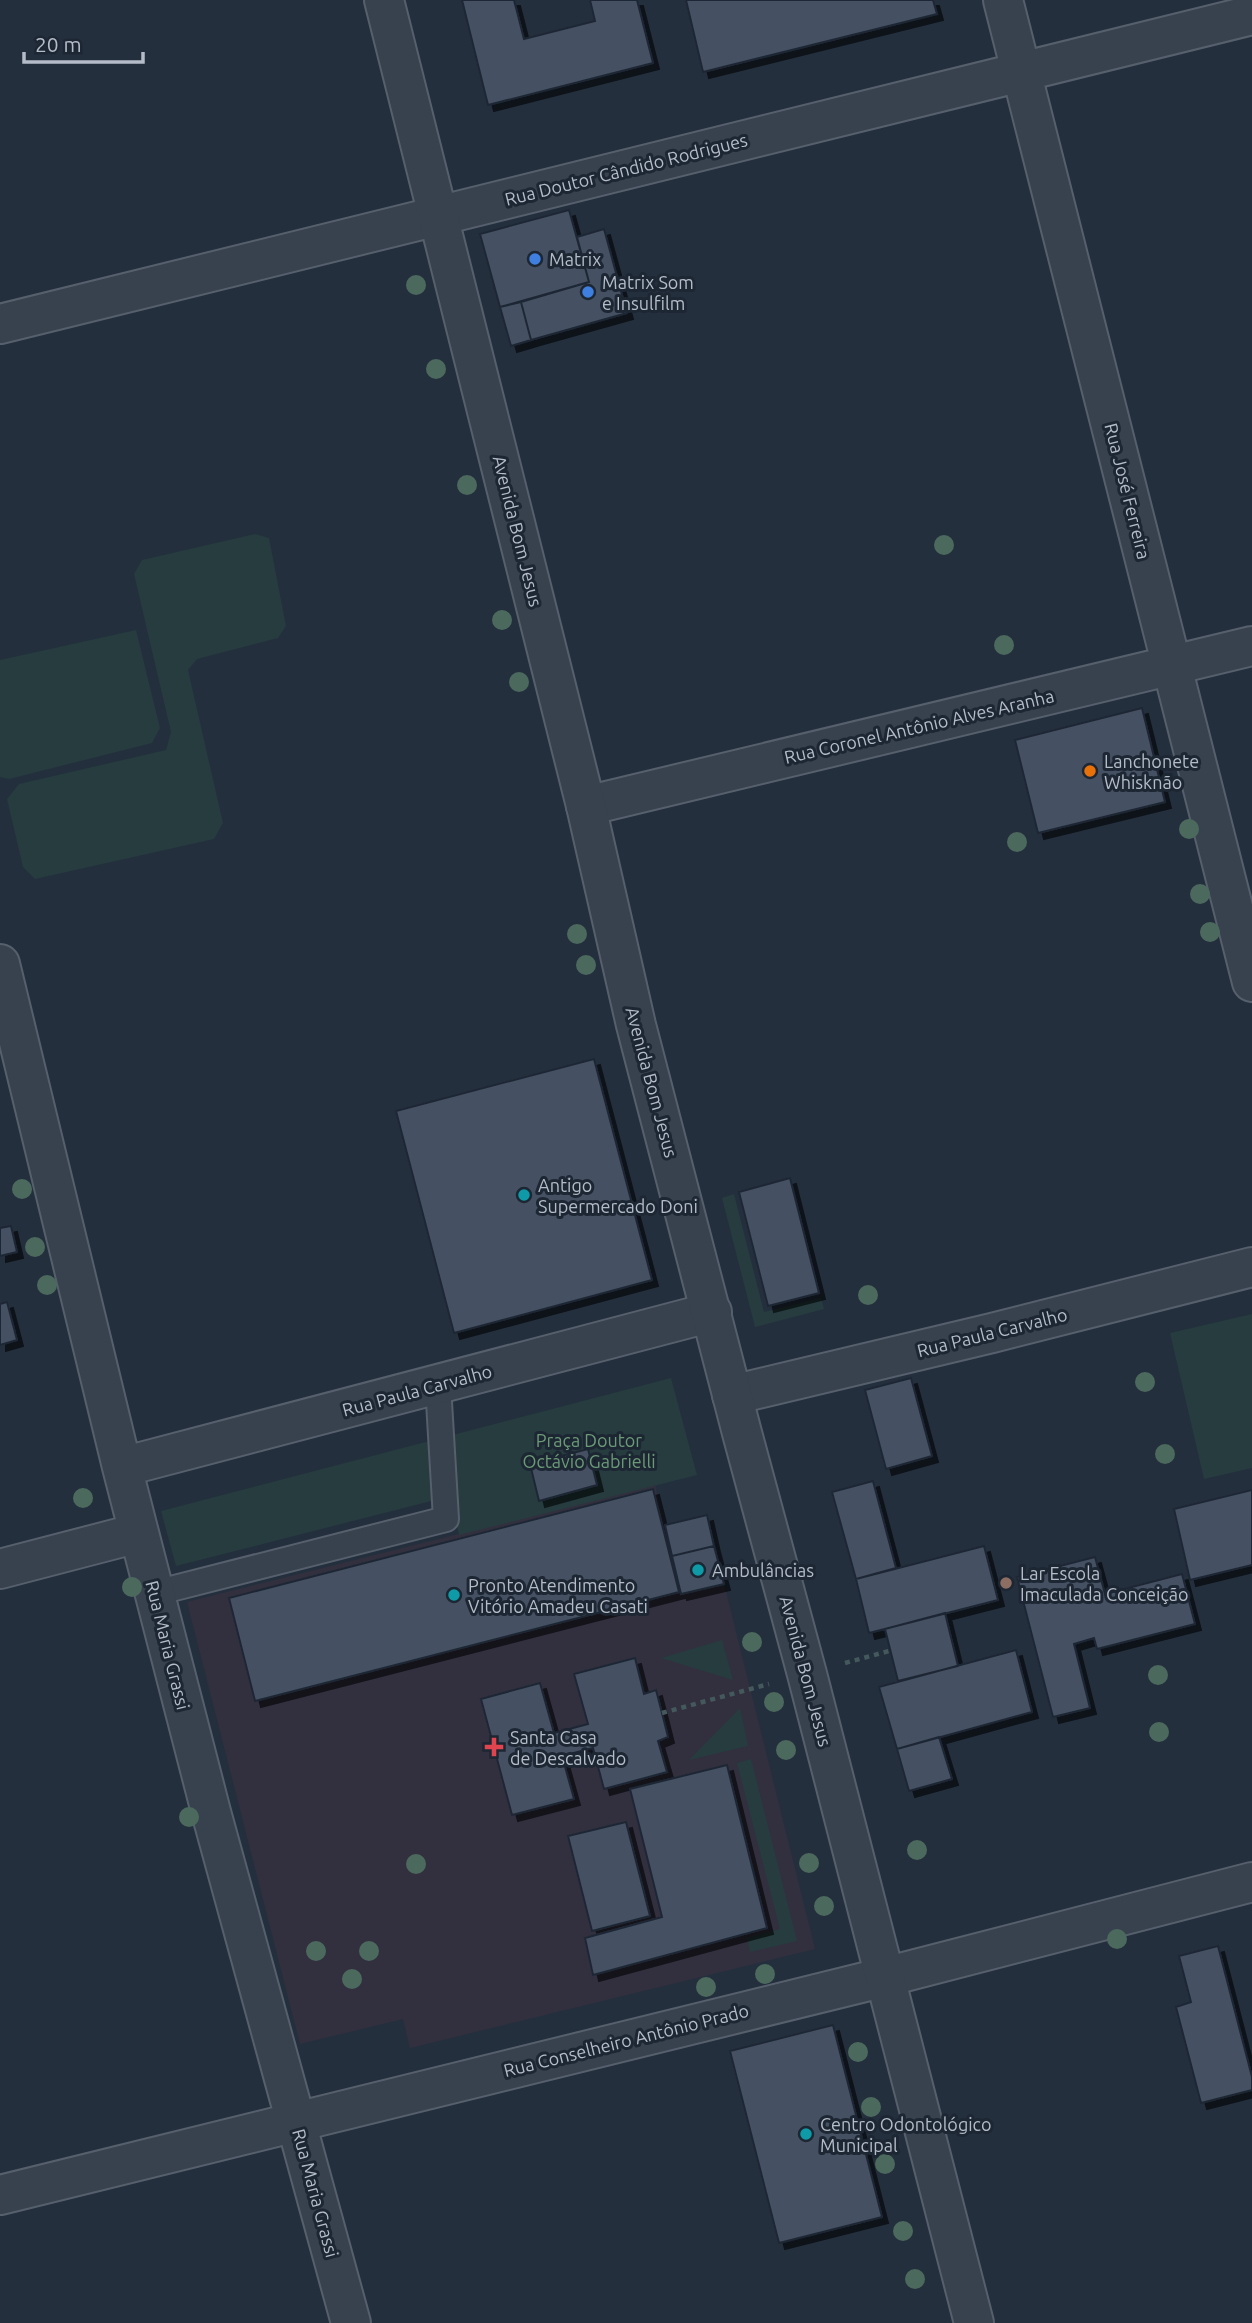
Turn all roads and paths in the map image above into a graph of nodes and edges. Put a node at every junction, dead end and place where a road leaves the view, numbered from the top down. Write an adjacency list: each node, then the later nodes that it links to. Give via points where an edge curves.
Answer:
1 (384, 0): 5 (street, Avenida Bom Jesus)
2 (1003, 0): 4 (street, Rua José Ferreira)
3 (1252, 15): 4 (street, Rua Doutor Cândido Rodrigues)
4 (1021, 72): 5 (street, Rua Doutor Cândido Rodrigues); 8 (street, Rua José Ferreira)
5 (439, 215): 6 (street, Rua Doutor Cândido Rodrigues); 9 (street, Avenida Bom Jesus)
6 (0, 324)
7 (1252, 646): 8 (street, Rua Coronel Antônio Alves Aranha)
8 (1173, 666): 9 (street, Rua Coronel Antônio Alves Aranha); 11 (street, Rua José Ferreira)
9 (586, 806): 13 (street, Avenida Bom Jesus, via 636,1025)
10 (0, 964): 16 (street, Rua Maria Grassi)
11 (1252, 982)
12 (1252, 1267): 15 (street, Rua Paula Carvalho)
13 (712, 1312): 14 (street, Rua Paula Carvalho); 15 (street, Avenida Bom Jesus)
14 (438, 1385): 16 (street, Rua Paula Carvalho); 19 (lane, via 446,1519)
15 (732, 1395): 22 (street, Avenida Bom Jesus)
16 (122, 1467): 17 (street, Rua Maria Grassi)
17 (138, 1532): 18 (street); 19 (street, Rua Maria Grassi)
18 (0, 1569)
19 (155, 1593): 26 (street, Rua Maria Grassi)
20 (889, 1651): 21 (path)
21 (845, 1663)
22 (807, 1674): 23 (path); 25 (street, Avenida Bom Jesus)
23 (662, 1713)
24 (1252, 1882): 25 (street, Rua Conselheiro Antônio Prado)
25 (885, 1977): 26 (street, Rua Conselheiro Antônio Prado); 29 (street, Avenida Bom Jesus)
26 (296, 2121): 27 (street, Rua Conselheiro Antônio Prado); 28 (street, Rua Maria Grassi)
27 (0, 2195)
28 (351, 2323)
29 (974, 2323)

